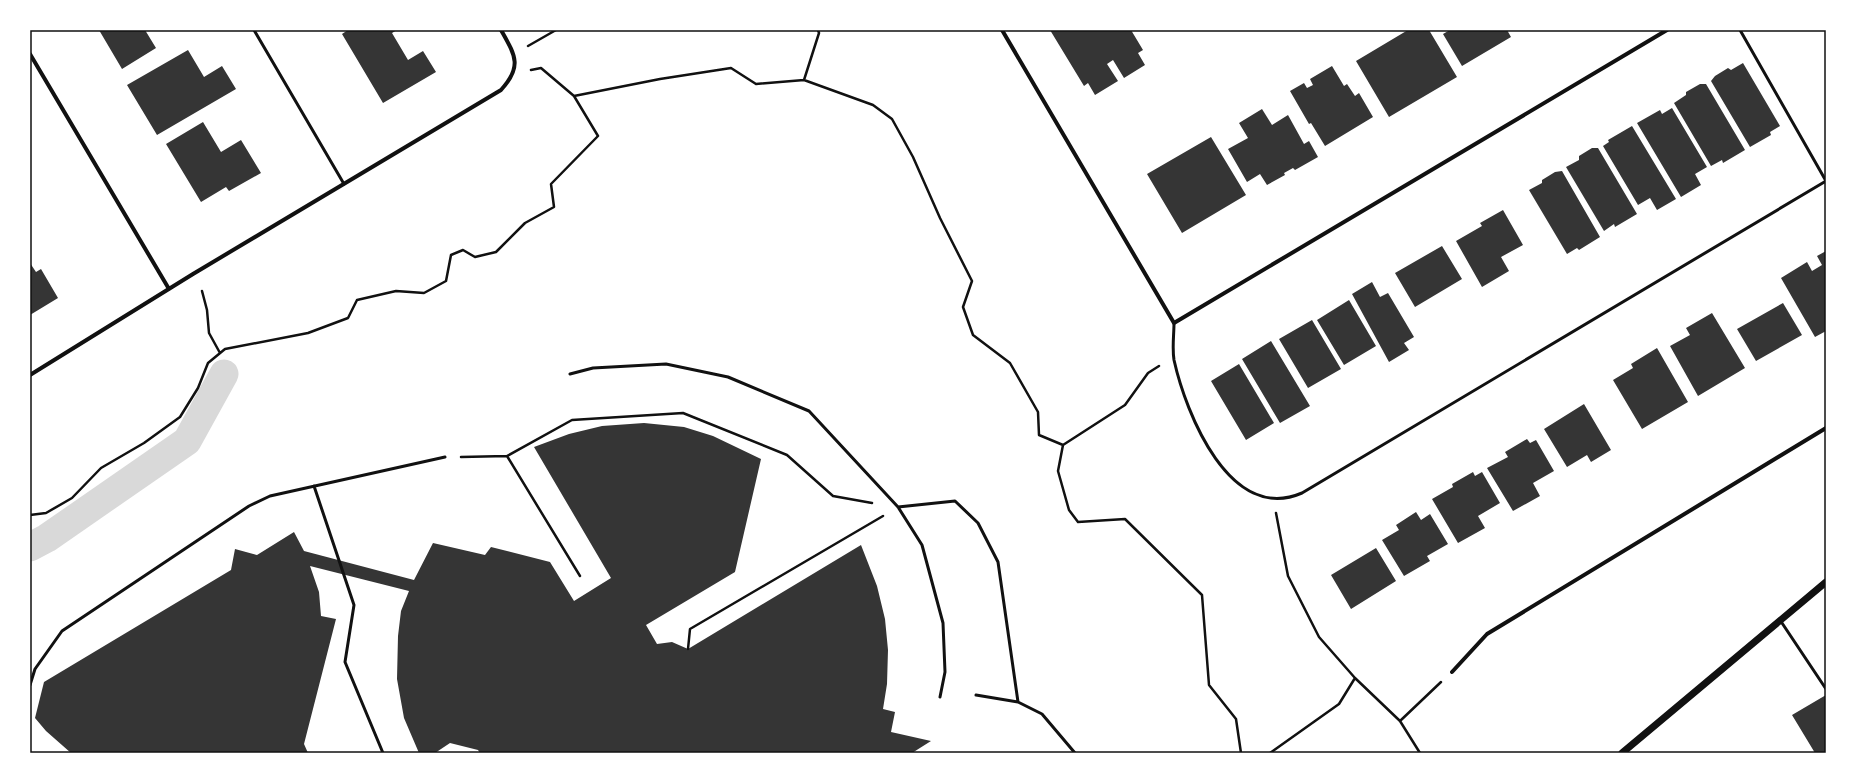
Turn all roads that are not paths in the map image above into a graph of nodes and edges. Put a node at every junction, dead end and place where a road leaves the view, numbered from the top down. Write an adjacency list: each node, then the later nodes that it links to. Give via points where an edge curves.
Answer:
1 (254, 30): 8 (lane)
2 (501, 30): 8 (street, via 515,63 514,74 501,90)
3 (1002, 30): 10 (street)
4 (1667, 30): 10 (street)
5 (1740, 30): 7 (lane)
6 (30, 54): 9 (street)
7 (1826, 181): 10 (lane, via 1290,499 1272,499 1249,491 1227,474 1218,462 1191,414 1174,358)
8 (344, 184): 9 (street)
9 (169, 289): 12 (street)
10 (1174, 323)
11 (570, 374): 16 (lane, via 593,368 666,364 728,377 809,411)
12 (30, 375)
13 (1826, 428): 19 (street, via 1487,634)
14 (445, 457): 15 (lane)
15 (314, 486): 20 (lane, via 270,496 249,506 62,631 35,669); 25 (lane, via 354,605 345,662)
16 (898, 507): 23 (lane, via 922,545 943,623 945,672); 24 (lane, via 955,501 978,523 998,562)
17 (1826, 582): 18 (street)
18 (1780, 620): 21 (lane); 27 (street)
19 (1452, 672)
20 (30, 685)
21 (1826, 690)
22 (976, 695): 24 (lane)
23 (940, 697)
24 (1018, 702): 26 (lane, via 1042,714)
25 (383, 753)
26 (1075, 753)
27 (1622, 753)

